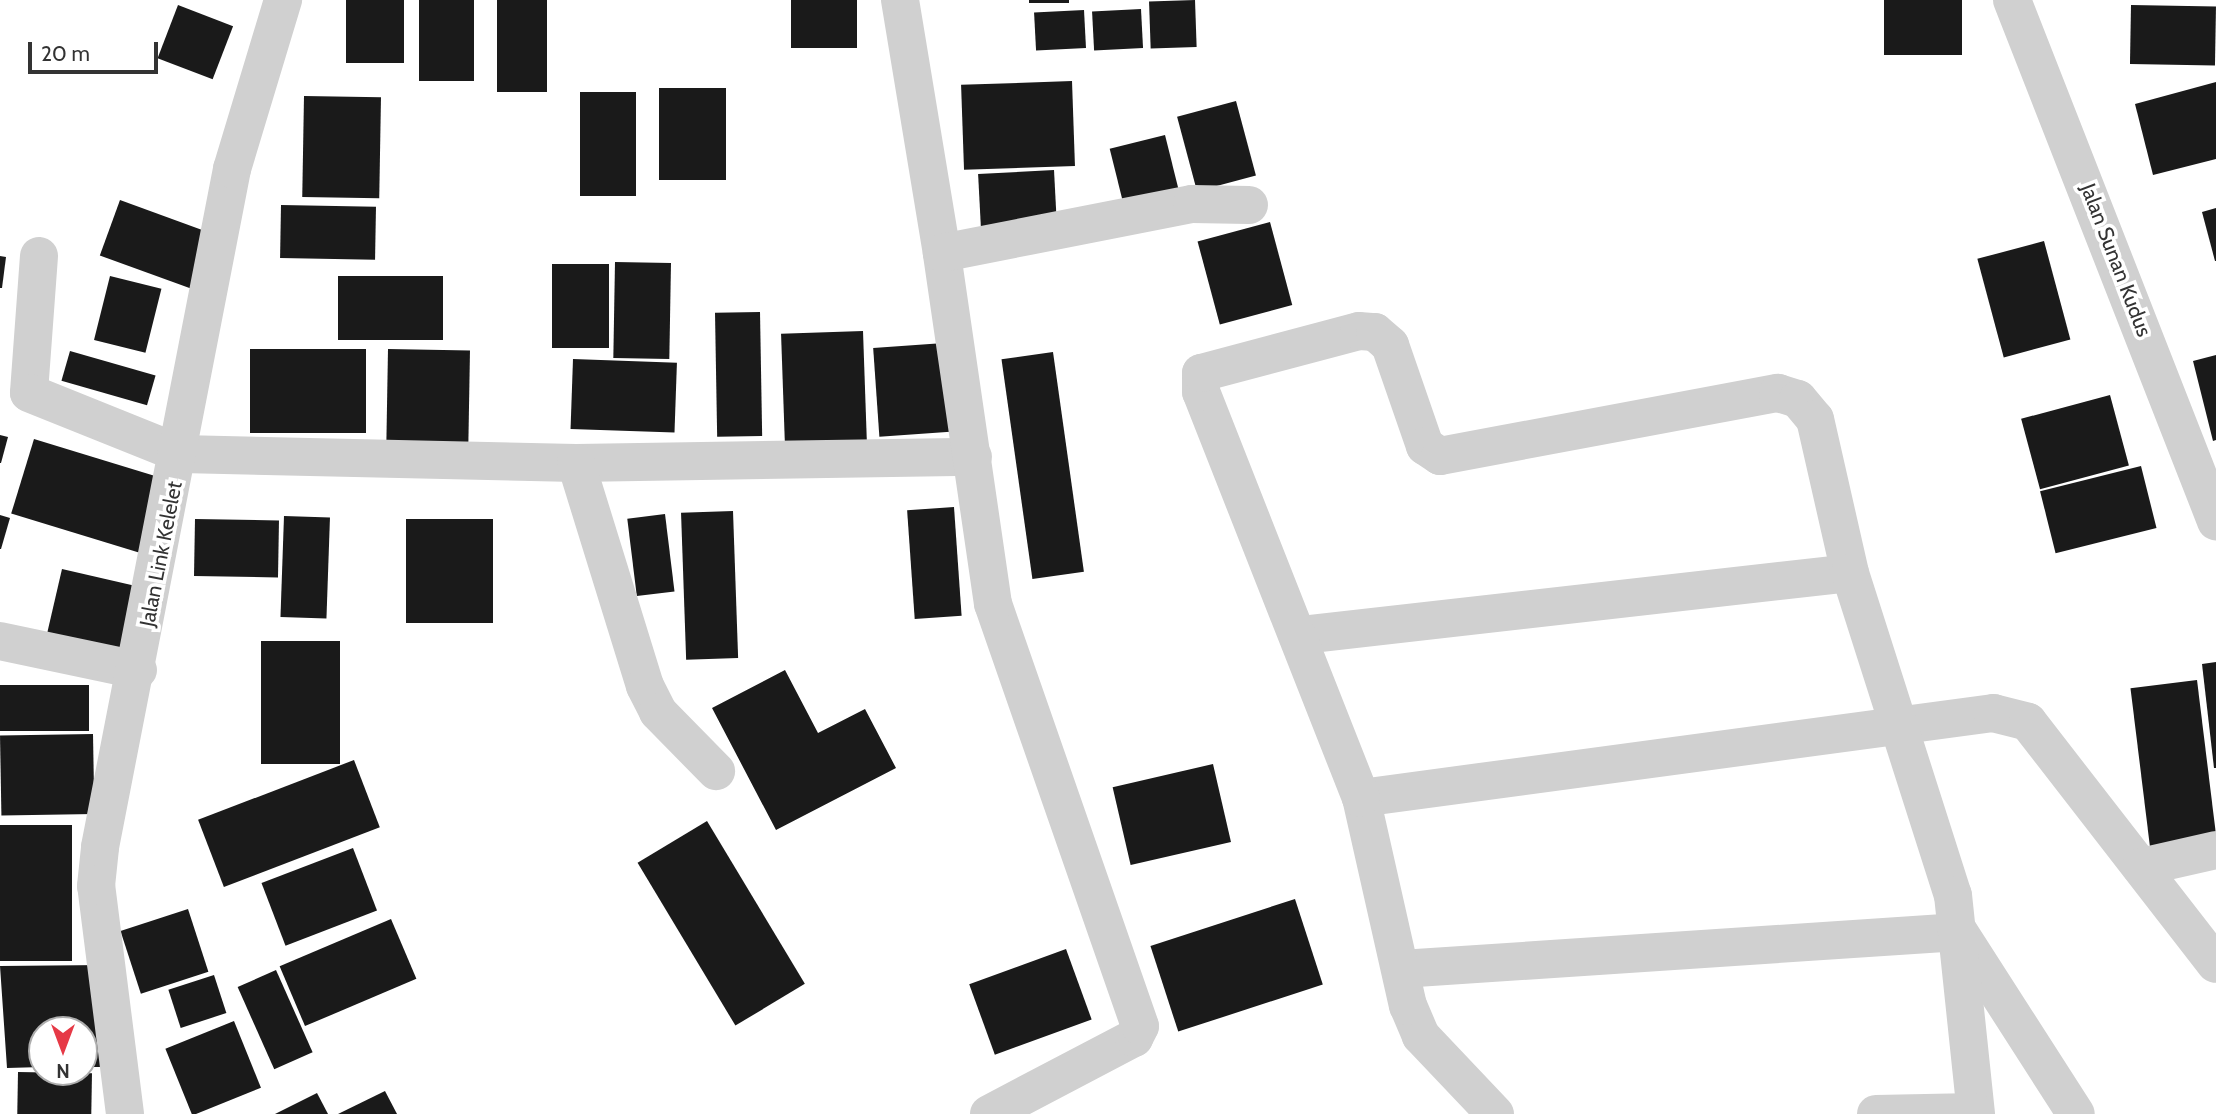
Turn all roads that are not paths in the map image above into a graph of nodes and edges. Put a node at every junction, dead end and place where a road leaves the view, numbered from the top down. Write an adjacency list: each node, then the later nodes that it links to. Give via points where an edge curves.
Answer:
1 (283, 0): 7 (street, Jalan Link Kelelet, via 232,169)
2 (900, 0): 5 (street)
3 (2012, 0): 10 (street, Jalan Sunan Kudus)
4 (1249, 205): 5 (street, via 1192,204)
5 (942, 253): 8 (street)
6 (39, 256): 7 (street, via 29,393)
7 (181, 454): 9 (street); 14 (street, Jalan Link Kelelet)
8 (972, 457): 9 (street); 25 (street, via 993,604 1140,1026 1134,1038)
9 (576, 463): 16 (street, via 645,686 658,712)
10 (2216, 521)
11 (1850, 573): 12 (street); 12 (street, via 1815,419 1798,399 1778,393 1440,456 1425,446 1390,345 1375,332 1359,331 1201,373 1206,404); 15 (street)
12 (1301, 635): 17 (street)
13 (0, 641): 14 (street)
14 (138, 670): 24 (street, Jalan Link Kelelet, via 96,886)
15 (1899, 723): 17 (street); 19 (street, via 1993,713 2028,722); 20 (street)
16 (716, 771)
17 (1361, 798): 22 (street)
18 (2216, 850): 19 (street)
19 (2141, 867): 21 (street)
20 (1959, 932): 22 (street); 23 (street); 28 (street)
21 (2216, 964)
22 (1401, 969): 26 (street, via 1422,1036)
23 (1976, 1113): 27 (street)
24 (125, 1114)
25 (989, 1114)
26 (1494, 1114)
27 (1876, 1114)
28 (2077, 1114)

